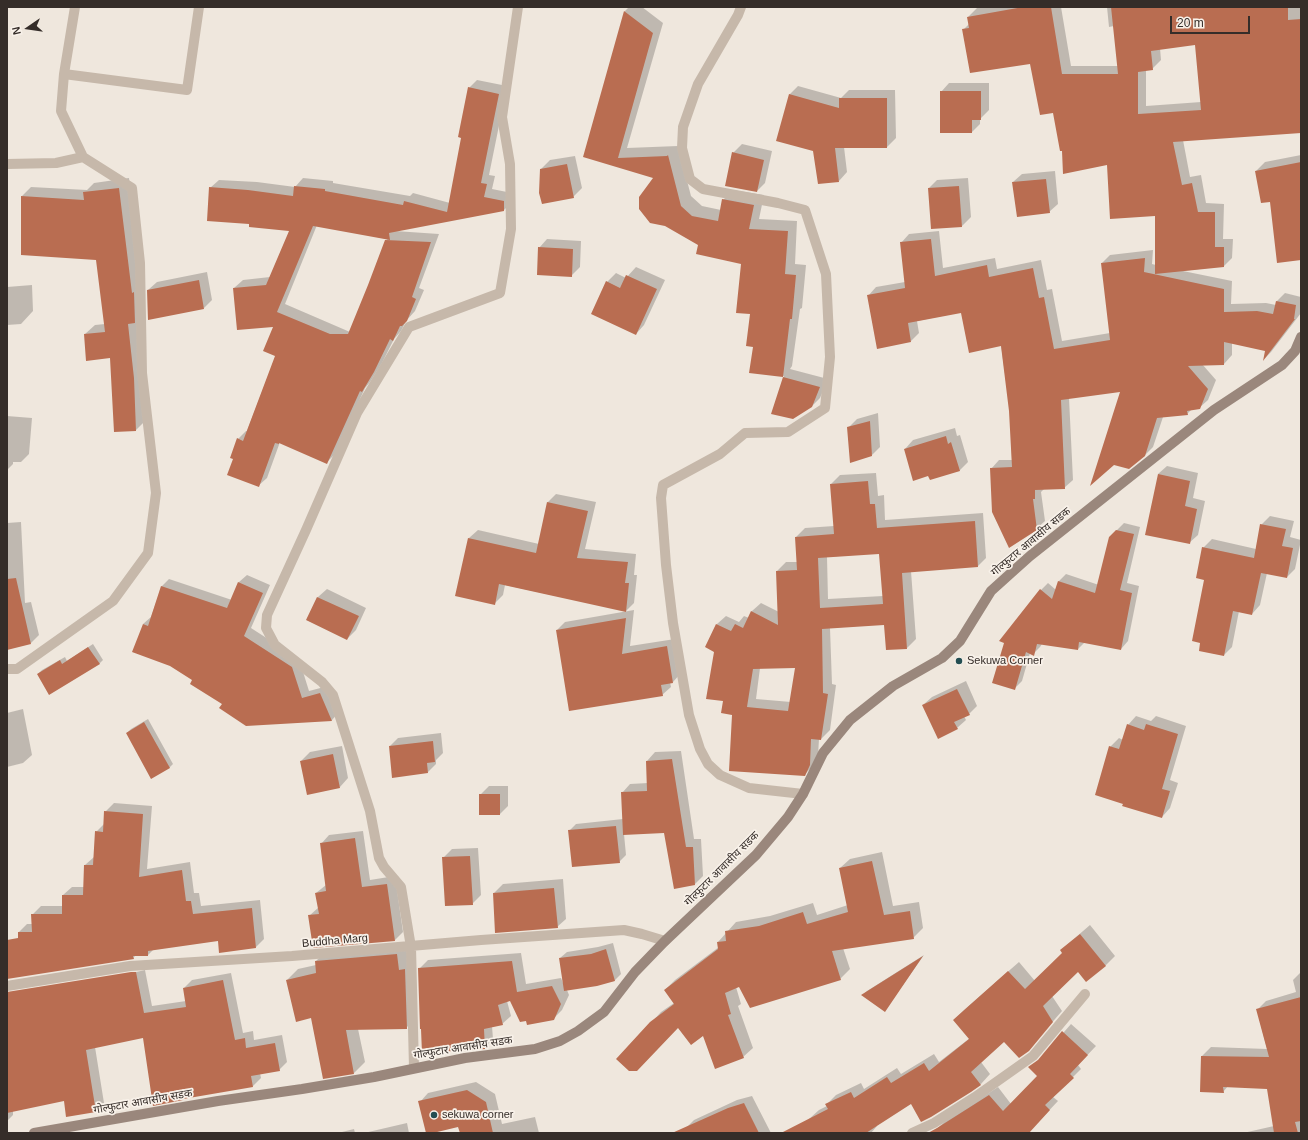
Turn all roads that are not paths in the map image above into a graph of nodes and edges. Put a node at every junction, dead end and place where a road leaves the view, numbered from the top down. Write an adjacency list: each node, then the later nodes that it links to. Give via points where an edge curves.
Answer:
1 (75, 7): 5 (street)
2 (199, 7): 5 (street, via 187,90)
3 (518, 7): 13 (street, via 502,117 510,164 511,229 500,293 409,327 357,413 267,615 266,628 275,645 322,682 333,695 370,811 379,858 401,887)
4 (741, 7): 11 (street, via 698,84 683,127 682,148 690,179 703,189 805,210 826,274 830,357 825,408 788,432 745,433 720,454 663,485 661,498 666,565 673,624 689,715 700,749 708,764 720,775 749,788)
5 (64, 74): 6 (street, via 61,111)
6 (83, 157): 7 (street, via 56,163); 10 (street, via 132,188 140,263 142,373 156,493 148,554 113,602 17,669)
7 (7, 164)
8 (1301, 337): 9 (main road, गोल्फुटार आवासीय सडक)
9 (1298, 352): 11 (main road, गोल्फुटार आवासीय सडक, via 1214,410 1011,573 991,591 960,641 942,658 893,686 850,720 823,753)
10 (7, 670)
11 (803, 794): 12 (main road, गोल्फुटार आवासीय सडक, via 788,817 756,855)
12 (665, 941): 13 (street, Buddha Marg, via 624,930); 16 (main road, गोल्फुटार आवासीय सडक, via 635,972 604,1012 560,1041 535,1049)
13 (411, 947): 14 (street, Buddha Marg, via 130,966); 16 (street)
14 (7, 986)
15 (1085, 994): 18 (street, via 1033,1056 975,1097 934,1123)
16 (414, 1068): 17 (main road, गोल्फुटार आवासीय सडक, via 374,1077)
17 (34, 1133)
18 (912, 1133)

